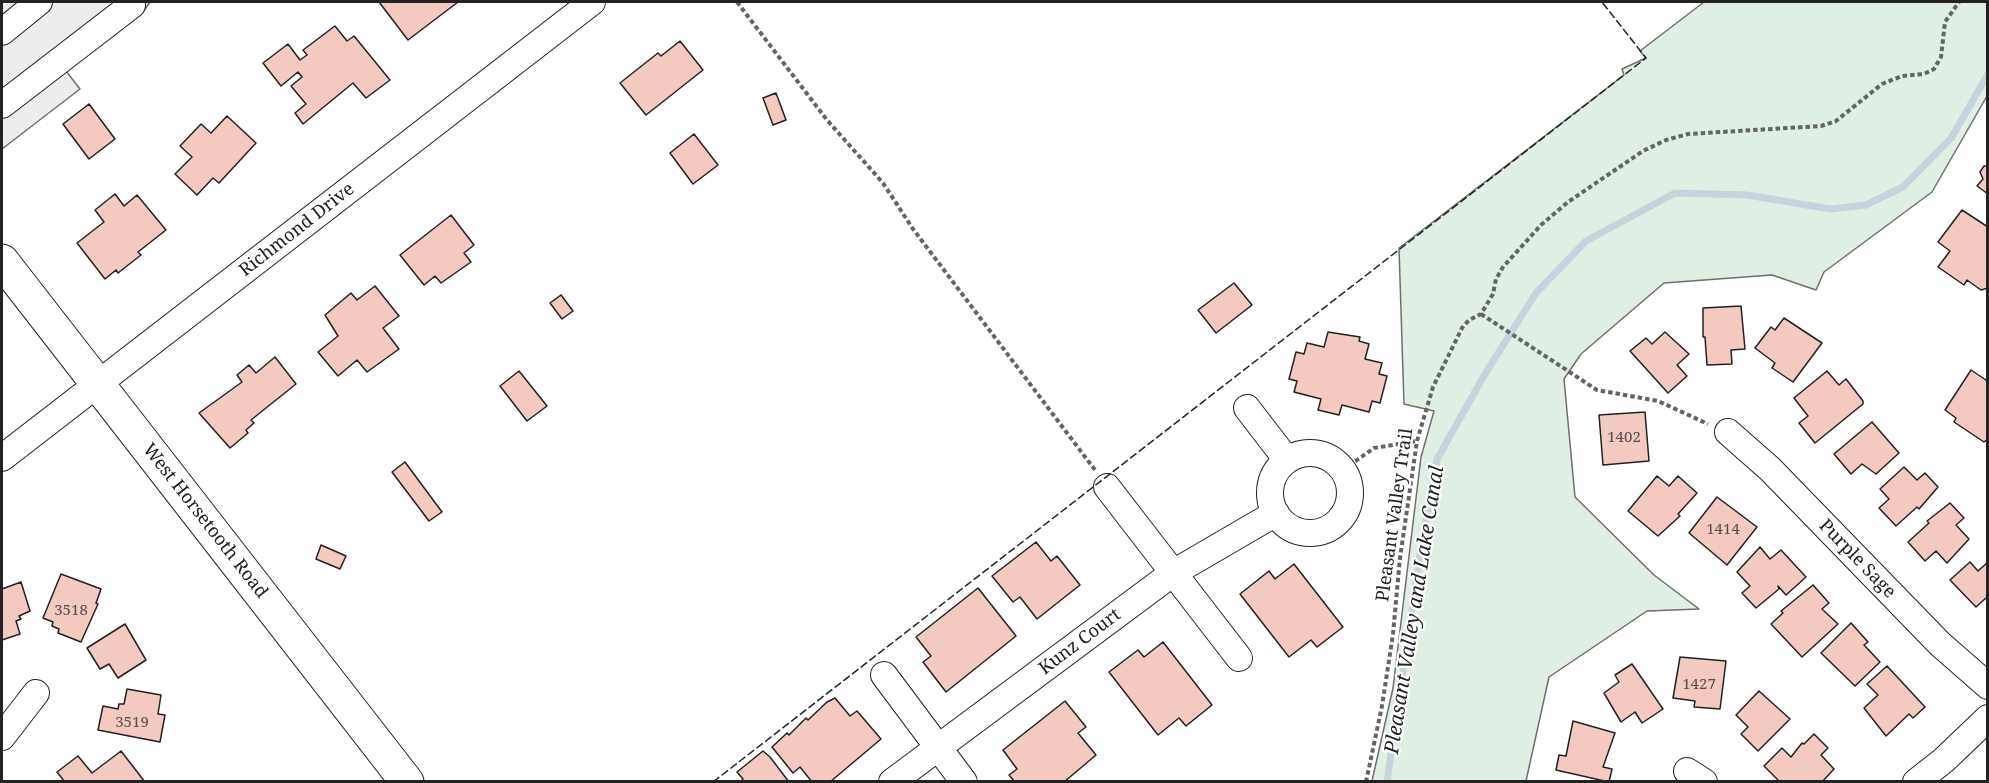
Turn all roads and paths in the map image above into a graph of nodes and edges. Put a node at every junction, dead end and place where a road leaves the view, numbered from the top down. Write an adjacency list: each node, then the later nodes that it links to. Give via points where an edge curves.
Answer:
1 (39, 2): 6 (street)
2 (592, 2): 10 (street, Richmond Drive)
3 (737, 2): 17 (path, via 827,120 883,183 913,230)
4 (1959, 2): 9 (path, Pleasant Valley Trail, via 1945,22 1941,57 1934,69 1882,84 1836,121 1821,126 1689,134 1643,151 1541,225 1503,267)
5 (131, 3): 7 (street)
6 (2, 32)
7 (2, 105)
8 (2, 261): 10 (main road, West Horsetooth Road)
9 (1481, 314): 12 (path, via 1597,390 1658,401); 13 (path, Pleasant Valley Trail, via 1462,328 1432,387)
10 (100, 384): 14 (street, Richmond Drive); 27 (main road, West Horsetooth Road)
11 (1247, 408): 15 (street)
12 (1728, 432): 22 (street, Purple Sage, via 1770,469 1940,644)
13 (1417, 441): 16 (path, via 1374,448); 30 (path, Pleasant Valley Trail, via 1393,634)
14 (2, 459)
15 (1287, 460): 16 (street, via 1306,453 1320,454); 18 (street, via 1274,474 1270,487)
16 (1343, 470): 18 (street, via 1350,493 1348,506 1332,526 1307,533 1295,530)
17 (1107, 487): 19 (street)
18 (1275, 513): 19 (street, Kunz Court)
19 (1173, 573): 20 (street); 26 (street, Kunz Court)
20 (1239, 658)
21 (884, 675): 26 (street)
22 (1988, 686)
23 (36, 693): 25 (street)
24 (1988, 718): 31 (street)
25 (2, 737)
26 (938, 748): 28 (street, Kunz Court); 29 (street)
27 (407, 782)
28 (892, 782)
29 (964, 782)
30 (1366, 782)
31 (1916, 782)

